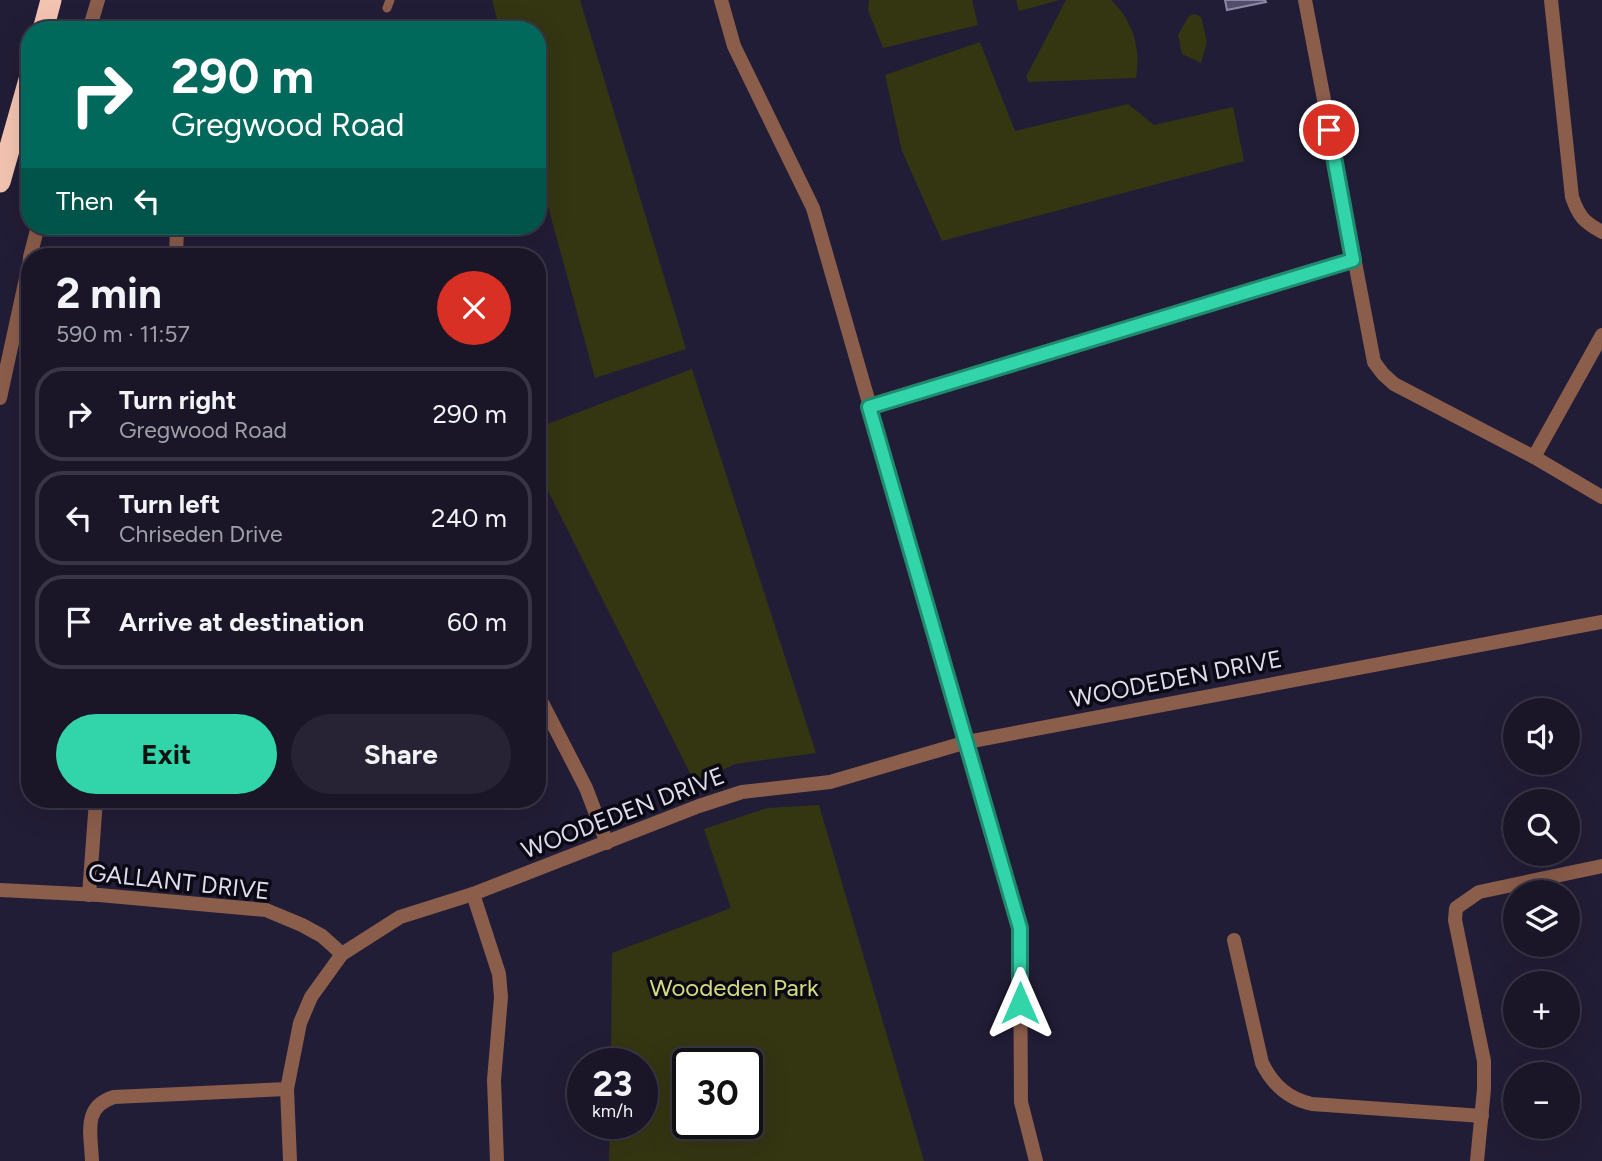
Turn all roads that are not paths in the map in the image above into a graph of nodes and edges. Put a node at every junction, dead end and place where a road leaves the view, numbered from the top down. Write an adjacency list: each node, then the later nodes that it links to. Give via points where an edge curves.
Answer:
1 (51, 0): 6 (highway)
2 (98, 0): 7 (street)
3 (721, 0): 15 (street, via 734,46 813,208)
4 (1305, 0): 11 (street)
5 (1551, 0): 10 (street, via 1572,197 1578,214)
6 (45, 21)
7 (92, 21)
8 (21, 108): 9 (highway)
9 (0, 182)
10 (1602, 232)
11 (1353, 260): 15 (street); 16 (street, via 1374,362 1383,374)
12 (21, 300): 14 (street)
13 (1602, 335): 16 (street)
14 (0, 398)
15 (869, 407): 20 (street)
16 (1534, 457): 17 (street)
17 (1602, 496)
18 (1602, 622): 20 (street, WOODEDEN DRIVE)
19 (546, 711): 22 (street)
20 (967, 742): 22 (street, WOODEDEN DRIVE, via 830,782 743,792); 34 (street, via 1020,928 1021,1102)
21 (95, 808): 26 (street)
22 (607, 842): 25 (street, WOODEDEN DRIVE)
23 (1602, 866): 30 (street, via 1479,892 1456,908 1484,1062)
24 (0, 890): 26 (street, GALLANT DRIVE)
25 (473, 894): 28 (street, WOODEDEN DRIVE, via 400,917); 33 (street, via 499,974 494,1080)
26 (89, 895): 28 (street, GALLANT DRIVE, via 266,910 322,936)
27 (1234, 940): 30 (street, via 1262,1063 1283,1092 1312,1104)
28 (342, 954): 29 (street, WOODEDEN DRIVE, via 300,1023)
29 (287, 1089): 31 (street, via 103,1100 91,1115); 32 (street, WOODEDEN DRIVE)
30 (1482, 1116): 35 (street)
31 (92, 1161)
32 (290, 1161)
33 (497, 1161)
34 (1036, 1161)
35 (1477, 1161)

